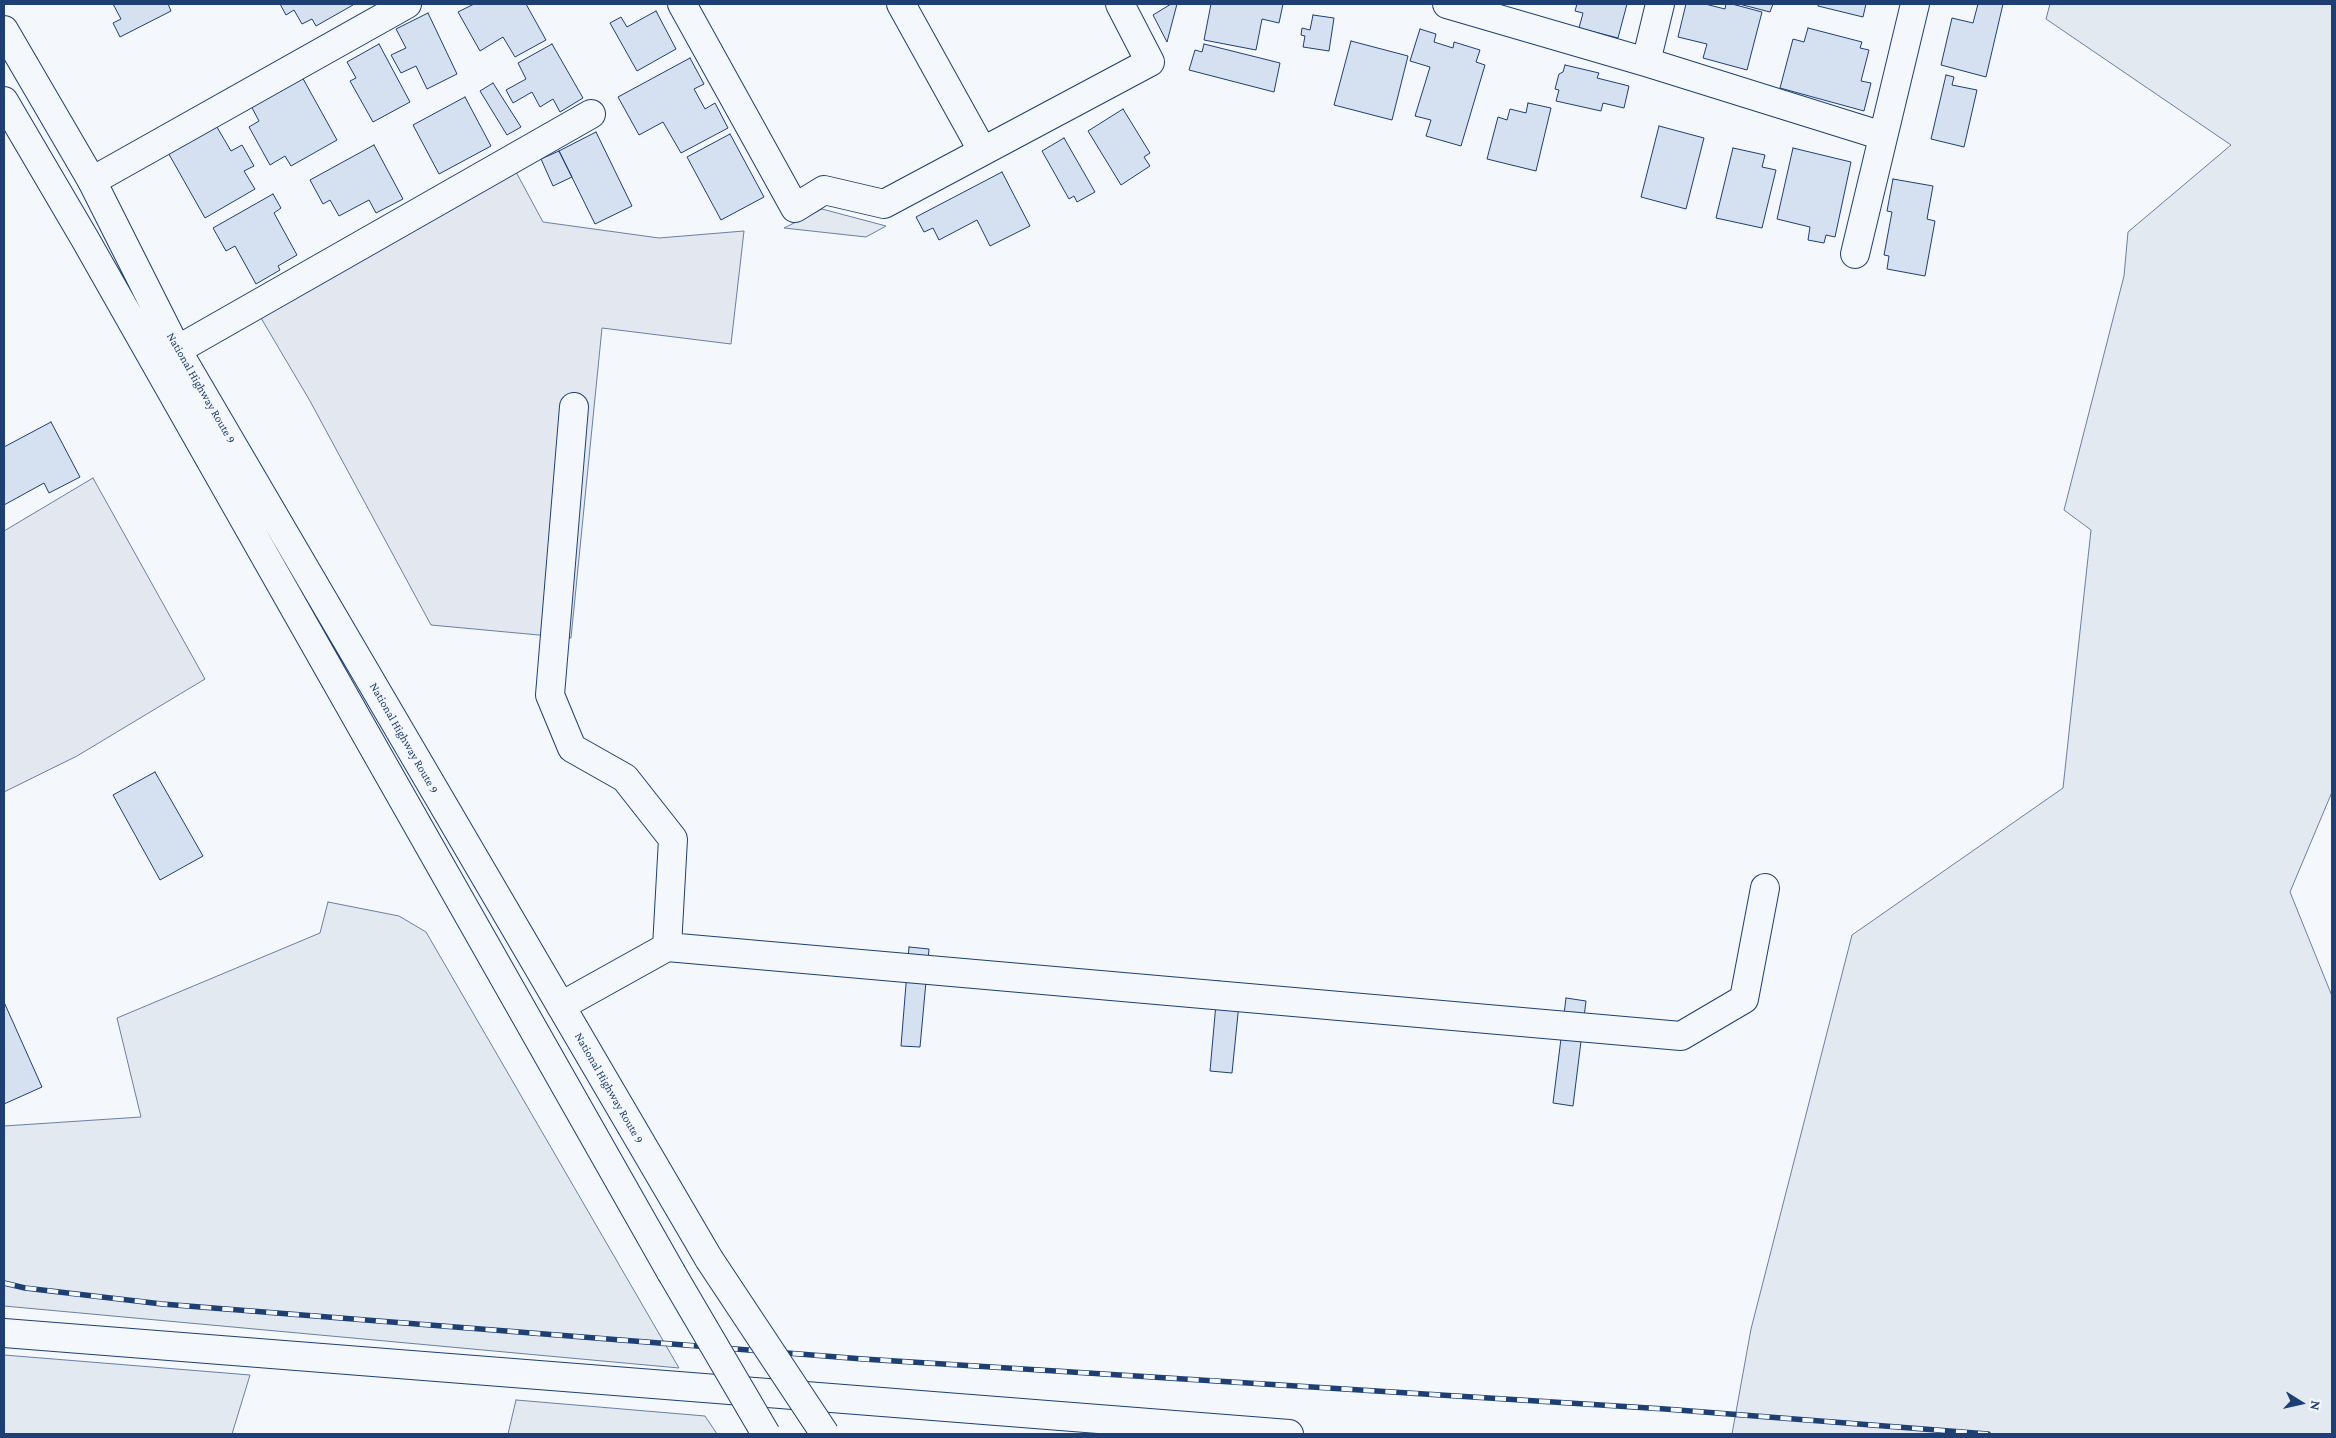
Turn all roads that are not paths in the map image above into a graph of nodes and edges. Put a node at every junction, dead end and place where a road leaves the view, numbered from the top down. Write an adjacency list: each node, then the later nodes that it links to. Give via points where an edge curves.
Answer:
1 (407, 4): 14 (main road)
2 (682, 4): 13 (main road, via 795,208 824,190 884,204)
3 (901, 4): 13 (main road)
4 (1120, 4): 13 (main road, via 1150,62)
5 (1447, 4): 9 (main road)
6 (1660, 4): 9 (main road)
7 (1915, 4): 12 (main road)
8 (4, 30): 14 (main road, National Highway Route 9)
9 (1646, 62): 12 (main road)
10 (4, 101): 22 (main road, bridge, via 86,239)
11 (591, 114): 16 (main road)
12 (1883, 136): 15 (main road)
13 (982, 150)
14 (92, 181): 16 (main road, National Highway Route 9)
15 (1855, 254)
16 (177, 350): 20 (main road, National Highway Route 9)
17 (574, 407): 19 (main road, via 550,695 572,748 624,778 673,839)
18 (1765, 888): 19 (main road, via 1744,999 1681,1036)
19 (667, 947): 20 (main road)
20 (561, 1006): 23 (main road, National Highway Route 9, bridge, via 709,1259)
21 (4, 1333): 24 (main road)
22 (766, 1434)
23 (825, 1434)
24 (1289, 1434)

